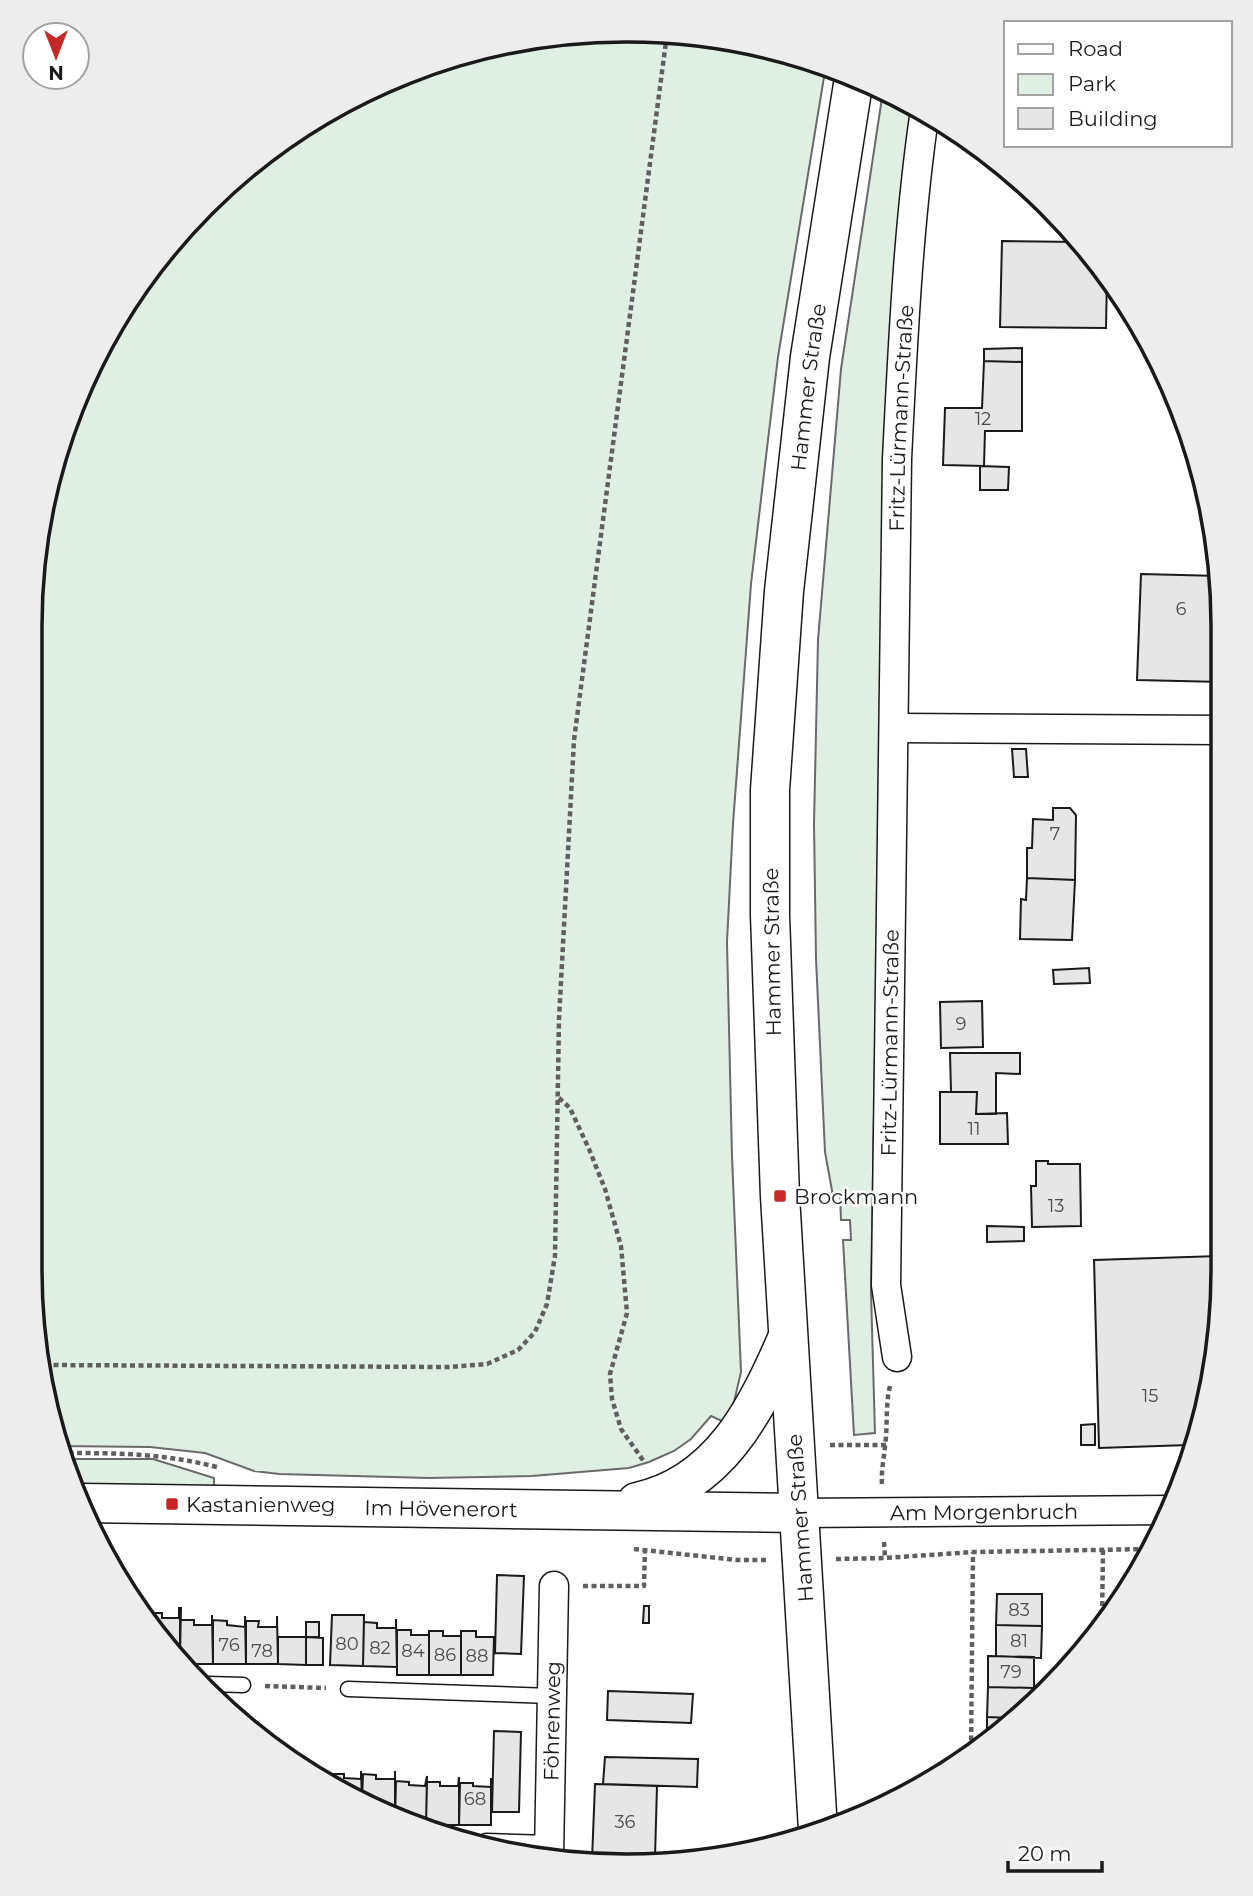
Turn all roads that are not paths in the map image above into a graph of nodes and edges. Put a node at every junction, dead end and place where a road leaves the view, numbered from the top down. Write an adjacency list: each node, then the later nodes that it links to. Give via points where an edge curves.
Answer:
1 (853, 87): 5 (main road, Hammer Straße, via 810,357 784,592 770,790 770,915)
2 (923, 123): 3 (street, Fritz-Lürmann-Straße, via 902,345)
3 (894, 728): 4 (street); 6 (street, Fritz-Lürmann-Straße, via 886,1285)
4 (1211, 730)
5 (787, 1337): 8 (main road, via 755,1405 711,1465 674,1491); 10 (main road, Hammer Straße)
6 (897, 1357)
7 (91, 1503): 8 (main road, Im Hövenerort)
8 (593, 1510): 10 (main road, Im Hövenerort)
9 (1159, 1510): 10 (street, Am Morgenbruch)
10 (800, 1513): 16 (main road, Hammer Straße)
11 (555, 1586): 15 (street, Föhrenweg)
12 (214, 1684): 13 (lane)
13 (243, 1685)
14 (348, 1689): 15 (lane)
15 (552, 1696): 17 (street, Föhrenweg)
16 (818, 1822)
17 (549, 1849)

